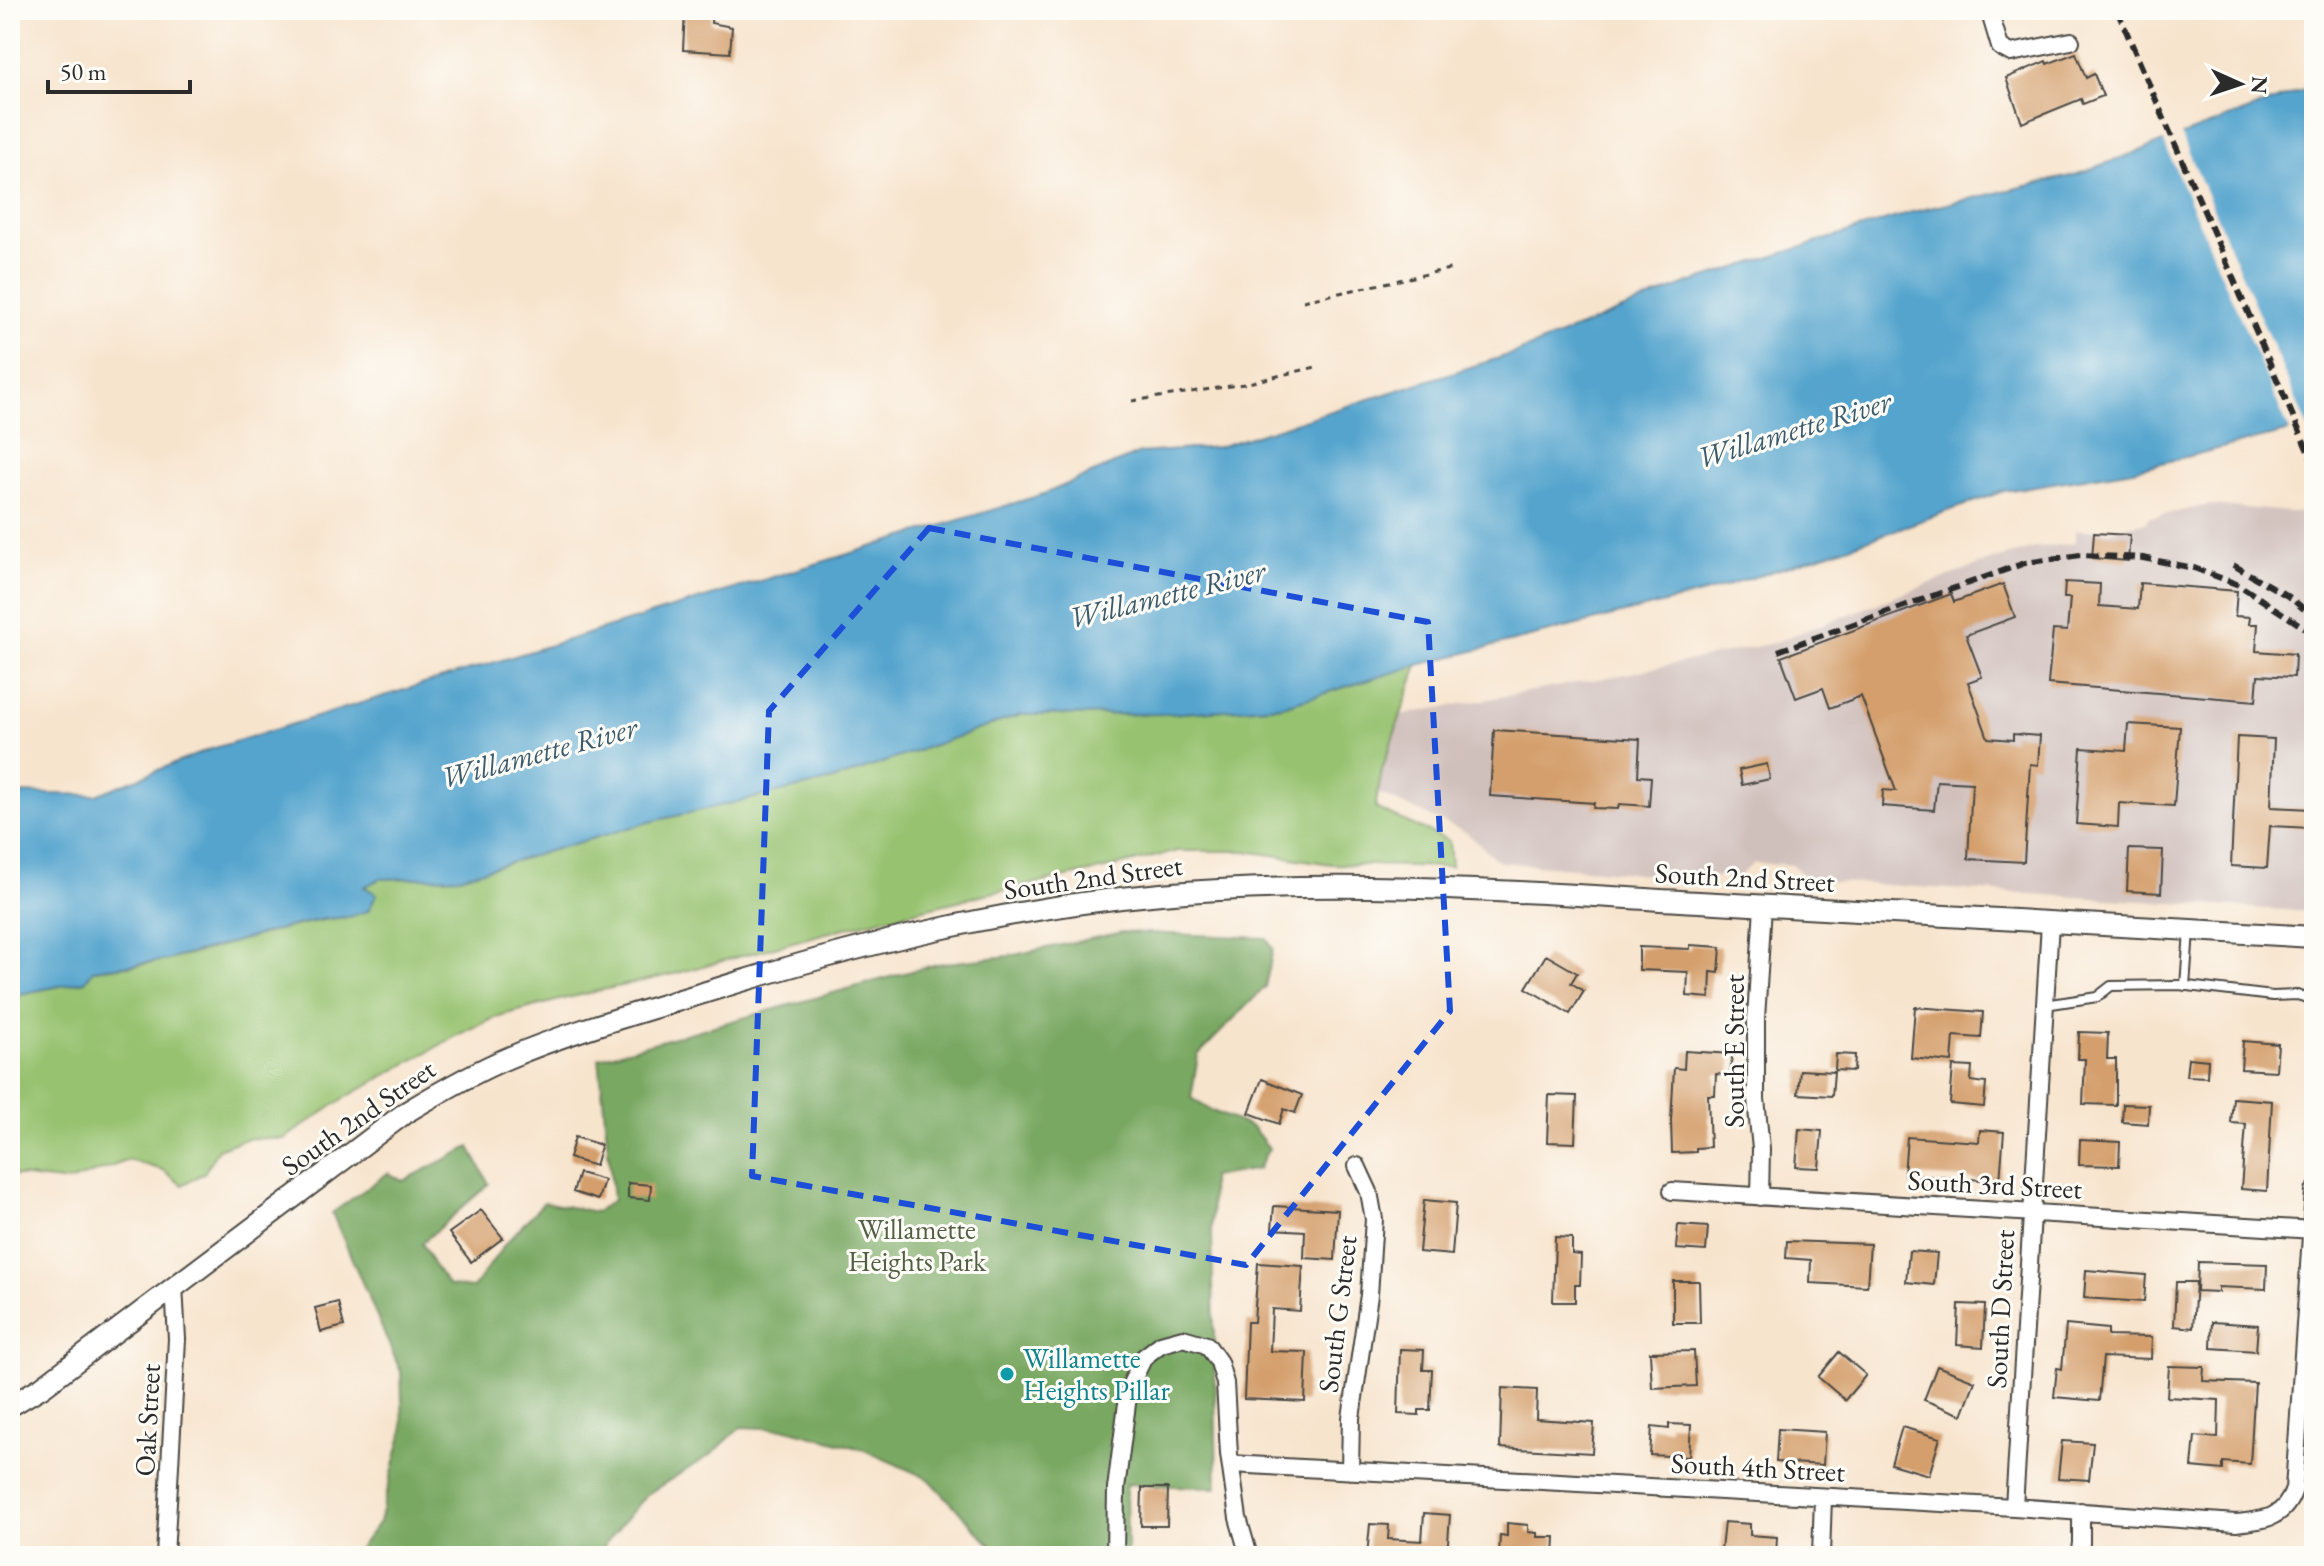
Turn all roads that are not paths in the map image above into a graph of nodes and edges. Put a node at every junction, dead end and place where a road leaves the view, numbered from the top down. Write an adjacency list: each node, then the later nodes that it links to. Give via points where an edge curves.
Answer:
1 (1989, 10): 2 (street, via 2000,47 2011,53)
2 (2071, 41)
3 (1763, 906): 4 (street, South 2nd Street); 13 (street, South E Street, via 1756,1019); 16 (street, South 2nd Street, via 1516,891 1237,888 1072,906 930,929 803,962 507,1058 405,1113)
4 (2050, 923): 5 (street, South 2nd Street); 9 (street, South D Street)
5 (2189, 931): 6 (street, South 2nd Street); 7 (lane)
6 (2314, 937)
7 (2185, 986): 8 (lane); 9 (lane, via 2111,986 2097,997)
8 (2314, 1000)
9 (2045, 1005): 14 (street, South D Street)
10 (1357, 1166): 19 (street, South G Street, via 1369,1192 1374,1235 1354,1392)
11 (1672, 1191): 13 (street, South 3rd Street)
12 (2314, 1191): 15 (street)
13 (1760, 1197): 14 (street, South 3rd Street)
14 (2032, 1212): 15 (street, South 3rd Street); 21 (street, South D Street)
15 (2313, 1230): 22 (street, South 4th Street, via 2289,1504 2261,1520 2236,1523)
16 (174, 1286): 17 (street, South 2nd Street); 23 (street, Oak Street, via 177,1339)
17 (10, 1406)
18 (1231, 1464): 19 (street, South 4th Street); 24 (street, via 1219,1362 1207,1345 1183,1338 1161,1344 1144,1357 1129,1388 1116,1489); 25 (street)
19 (1350, 1471): 20 (street, South 4th Street)
20 (1823, 1497): 21 (street, South 4th Street); 26 (street)
21 (2014, 1507): 22 (street, South 4th Street)
22 (2081, 1511): 27 (street)
23 (165, 1556)
24 (1115, 1556)
25 (1249, 1556)
26 (1821, 1556)
27 (2079, 1556)

